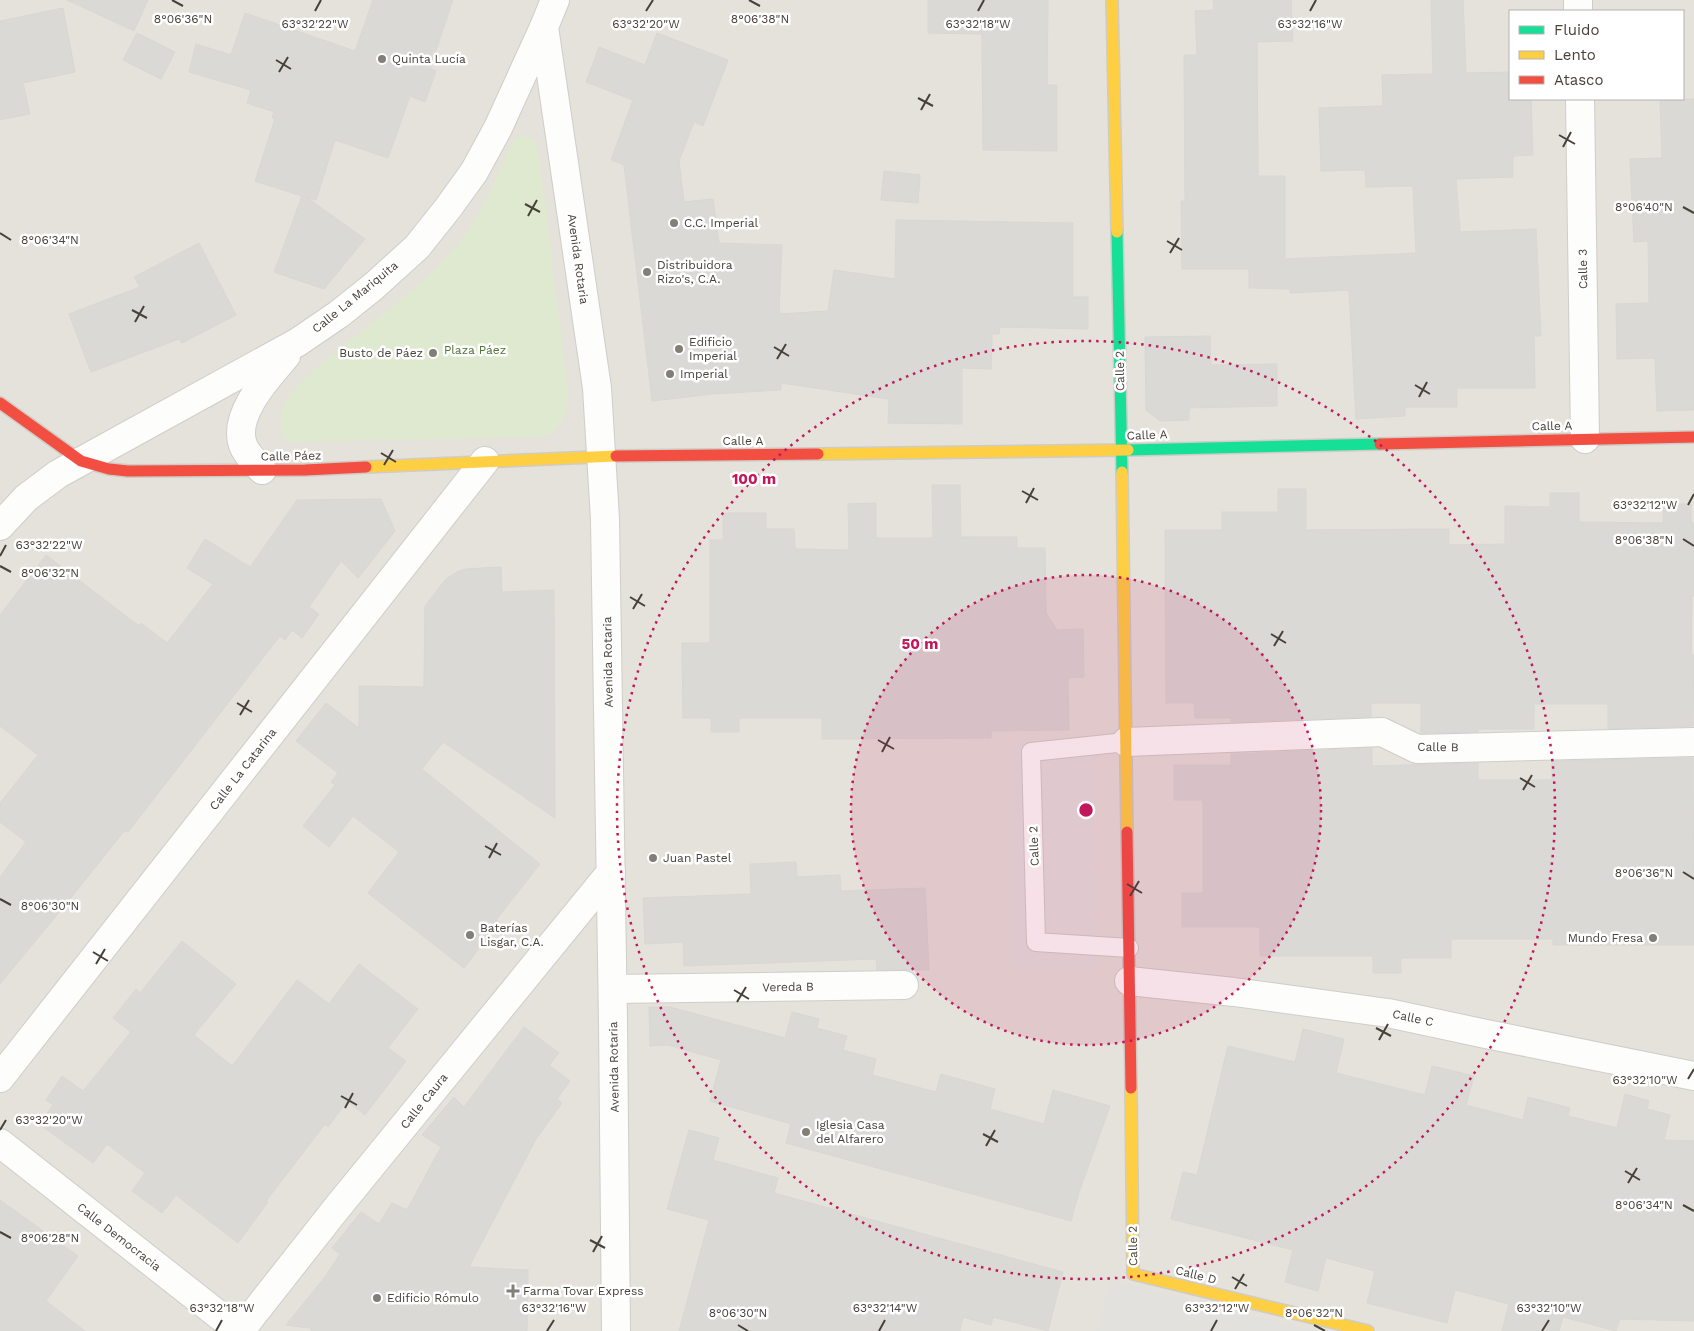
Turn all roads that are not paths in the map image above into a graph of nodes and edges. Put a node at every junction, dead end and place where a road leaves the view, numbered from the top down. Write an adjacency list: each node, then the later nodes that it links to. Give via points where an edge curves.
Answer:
1 (555, 0): 3 (street)
2 (1112, 0): 9 (street, Calle 2)
3 (544, 27): 5 (street, Calle La Mariquita, via 498,128 474,172 448,208 417,247 374,286); 10 (street, Avenida Rotaria, via 597,388)
4 (1580, 100): 8 (street, Calle 3)
5 (298, 342): 11 (street, Calle La Mariquita); 13 (street, via 256,393 244,421 243,446)
6 (0, 404): 11 (street, Calle Páez)
7 (1694, 437): 8 (street, Calle A)
8 (1585, 439): 9 (street, Calle A)
9 (1122, 450): 10 (street, Calle A); 15 (street, Calle 2)
10 (601, 456): 12 (street, Calle Páez); 17 (street, Avenida Rotaria)
11 (81, 461): 13 (street, Calle Páez, via 128,472); 14 (street, Calle La Mariquita, via 26,498)
12 (485, 461): 13 (street, Calle Páez); 23 (street, Calle La Catarina)
13 (262, 470)
14 (0, 526)
15 (1126, 742): 16 (street, Calle B, via 1382,732 1416,749); 18 (street, Calle 2); 18 (lane, Calle 2, via 1031,752 1036,942)
16 (1694, 742)
17 (611, 872): 21 (street, Avenida Rotaria); 26 (street, Calle Caura)
18 (1129, 948): 19 (street, Calle 2)
19 (1129, 982): 22 (street, Calle C, via 1234,992 1388,1013); 25 (street, Calle 2)
20 (904, 986): 21 (street, Vereda B)
21 (613, 989): 27 (street, Avenida Rotaria)
22 (1694, 1076)
23 (0, 1078)
24 (0, 1143): 26 (street, Calle Democracia)
25 (1134, 1274): 28 (street, Calle D)
26 (239, 1331)
27 (616, 1331)
28 (1368, 1331)

